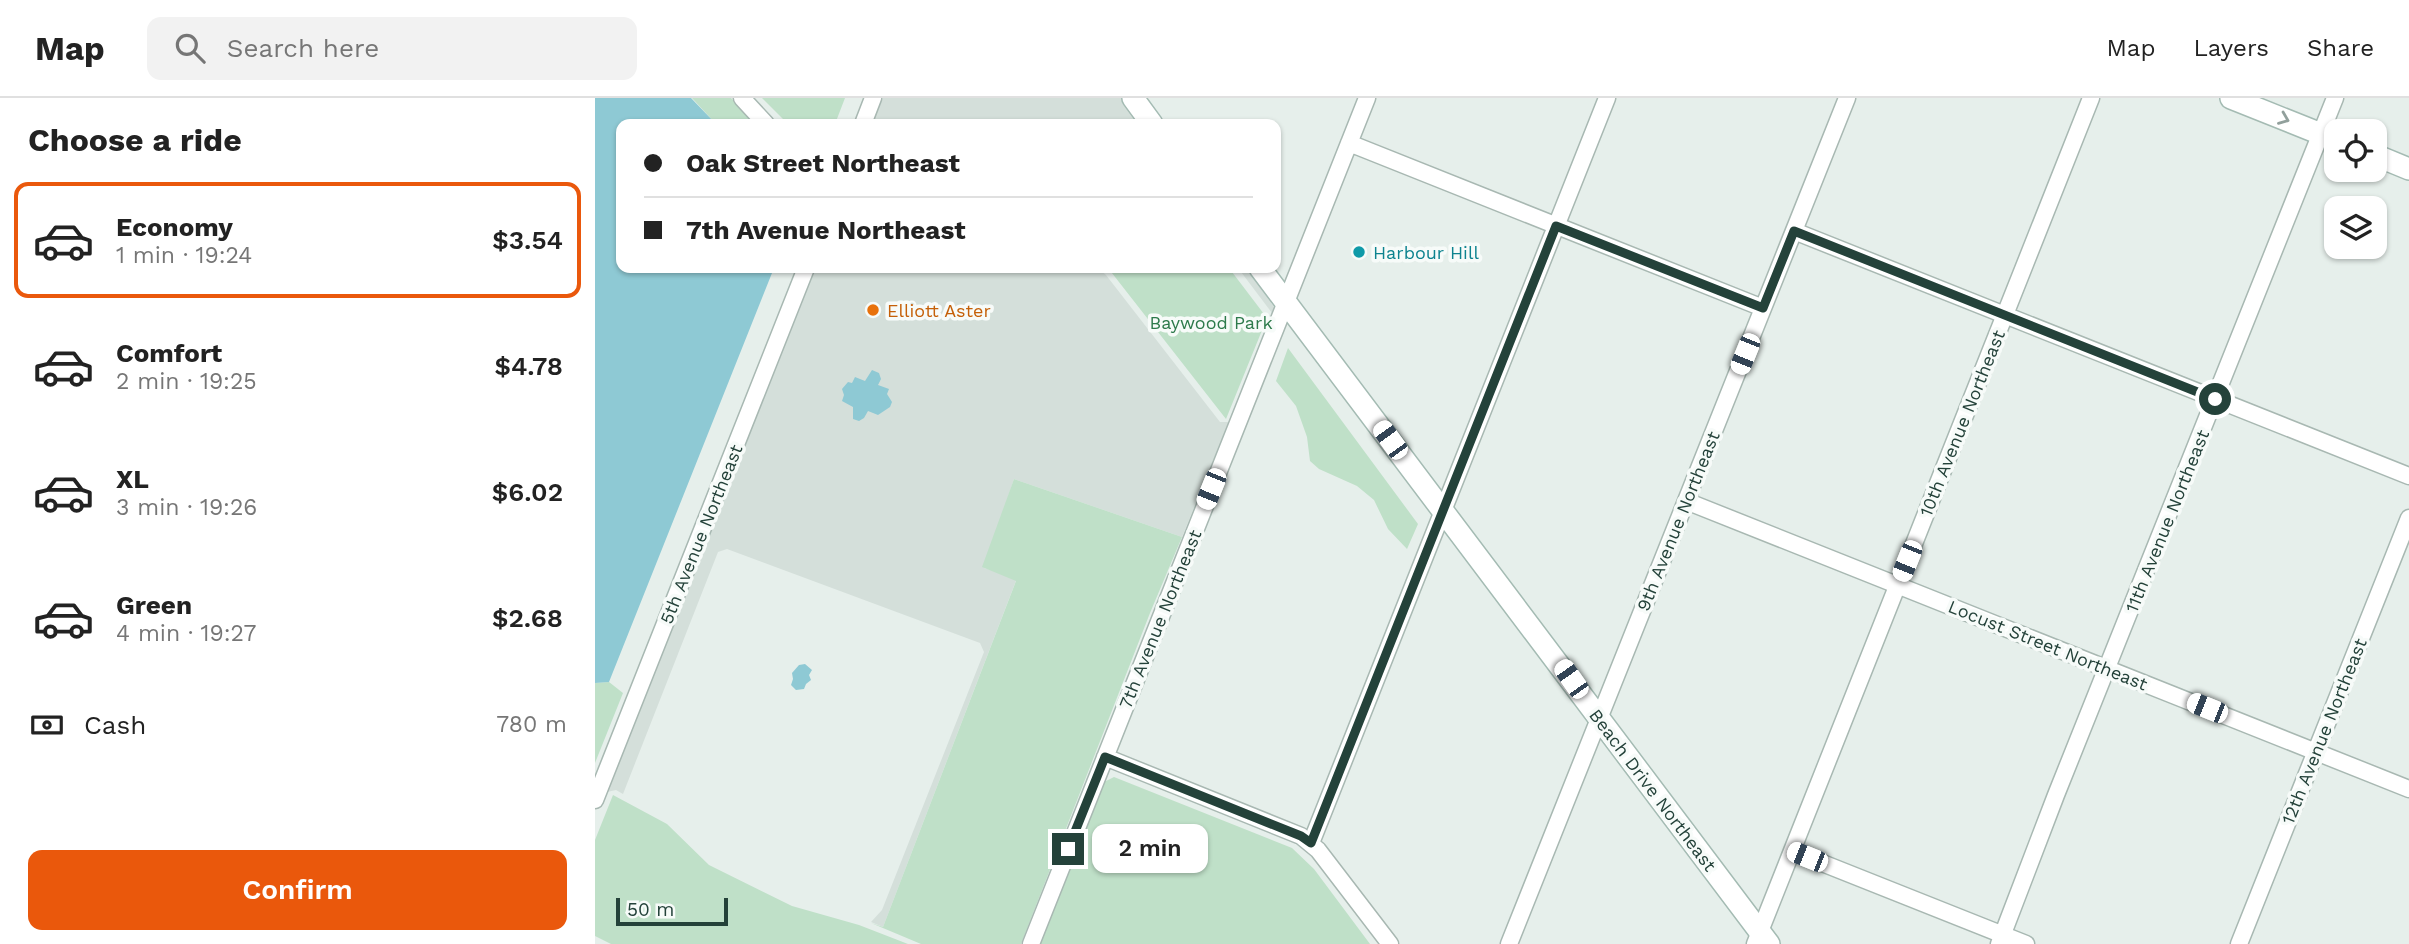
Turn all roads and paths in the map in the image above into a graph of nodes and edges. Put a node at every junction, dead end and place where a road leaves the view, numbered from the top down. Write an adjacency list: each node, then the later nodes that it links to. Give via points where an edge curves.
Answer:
1 (742, 98): 10 (street)
2 (873, 98): 11 (street)
3 (1133, 98): 12 (street)
4 (1367, 98): 15 (street, 7th Avenue Northeast)
5 (1608, 98): 19 (street)
6 (1847, 98): 20 (street, 9th Avenue Northeast)
7 (2091, 98): 25 (street, 10th Avenue Northeast)
8 (2231, 98): 14 (street, one-way to 14)
9 (2335, 98): 13 (street, 11th Avenue Northeast)
10 (761, 119)
11 (865, 119)
12 (1148, 119)
13 (2331, 119)
14 (2324, 135)
15 (1349, 144): 19 (street); 23 (street, 7th Avenue Northeast)
16 (2324, 146): 26 (street, 11th Avenue Northeast)
17 (2387, 160): 18 (street)
18 (2409, 169)
19 (1556, 226): 24 (street); 29 (street)
20 (1794, 231): 24 (street, 9th Avenue Northeast); 25 (street)
21 (804, 273): 37 (street, 5th Avenue Northeast)
22 (1264, 273): 23 (street, Beach Drive Northeast)
23 (1286, 302): 29 (street, Beach Drive Northeast); 35 (street, 7th Avenue Northeast)
24 (1763, 308): 28 (street, 9th Avenue Northeast)
25 (2005, 315): 26 (street); 31 (street, 10th Avenue Northeast)
26 (2215, 399): 27 (street); 32 (street, 11th Avenue Northeast)
27 (2409, 476)
28 (1686, 501): 31 (street, Locust Street Northeast); 33 (street, 9th Avenue Northeast)
29 (1443, 512): 33 (street, Beach Drive Northeast); 38 (street)
30 (2409, 518): 34 (street, 12th Avenue Northeast)
31 (1898, 585): 32 (street, Locust Street Northeast); 39 (street, 10th Avenue Northeast)
32 (2108, 669): 34 (street, Locust Street Northeast); 40 (street, 11th Avenue Northeast)
33 (1599, 720): 41 (street, Beach Drive Northeast); 44 (street, 9th Avenue Northeast)
34 (2316, 752): 36 (street, Locust Street Northeast); 46 (street, 12th Avenue Northeast)
35 (1105, 757): 38 (street); 42 (street, 7th Avenue Northeast)
36 (2409, 789)
37 (595, 800)
38 (1311, 843): 43 (street)
39 (1792, 851): 40 (street); 41 (street, 10th Avenue Northeast)
40 (2001, 939): 45 (street)
41 (1761, 940)
42 (1031, 944)
43 (1390, 944)
44 (1509, 944)
45 (2026, 944)
46 (2239, 944)

